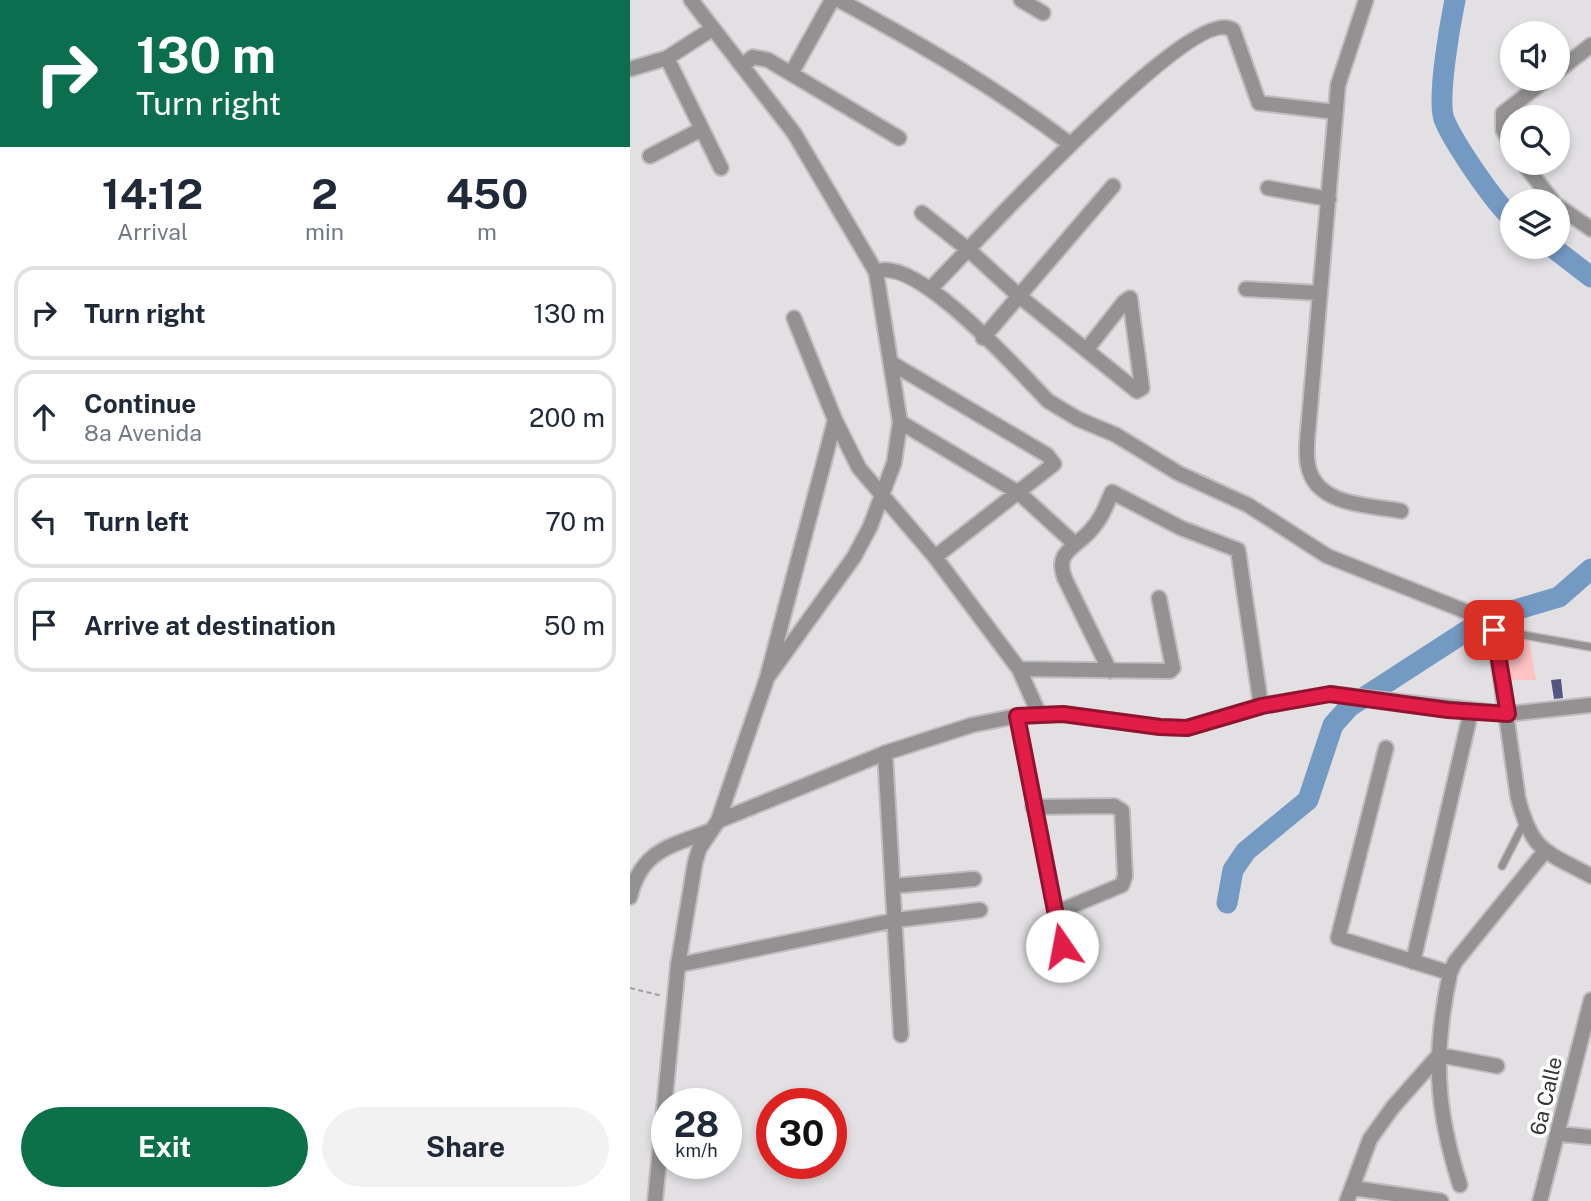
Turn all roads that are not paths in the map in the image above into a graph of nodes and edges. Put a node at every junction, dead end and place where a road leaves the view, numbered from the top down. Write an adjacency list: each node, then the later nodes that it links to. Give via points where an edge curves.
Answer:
1 (691, 0): 7 (street)
2 (832, 0): 13 (street)
3 (839, 0): 19 (street, via 1005,95)
4 (1021, 0): 6 (street)
5 (1366, 0): 16 (street, via 1338,85)
6 (1043, 13)
7 (712, 29): 9 (street); 11 (street)
8 (1591, 45): 10 (street)
9 (667, 58): 12 (street); 17 (street)
10 (1570, 62)
11 (743, 65): 13 (street, via 753,57); 31 (street, via 794,133)
12 (630, 69)
13 (791, 74): 18 (street)
14 (1531, 91): 15 (street)
15 (1513, 105)
16 (1336, 112): 19 (street, via 1259,103 1233,30 1220,27 1163,59); 26 (street)
17 (700, 130): 20 (street); 21 (street)
18 (899, 138)
19 (1070, 144): 30 (street)
20 (650, 156)
21 (721, 168)
22 (1532, 175): 25 (street)
23 (1113, 186): 35 (street)
24 (1268, 188): 26 (street)
25 (1544, 189)
26 (1329, 199): 34 (street)
27 (922, 213): 30 (street)
28 (1570, 214): 29 (street)
29 (1591, 229)
30 (970, 251): 32 (street); 35 (street)
31 (876, 272): 32 (street, via 897,270); 39 (street)
32 (931, 288): 37 (street)
33 (1246, 289): 34 (street)
34 (1320, 293): 44 (street, via 1308,466 1316,485 1334,498)
35 (1019, 296): 37 (street); 38 (street)
36 (794, 318): 40 (street)
37 (984, 338): 48 (street, via 1062,410 1248,505 1327,556 1485,619)
38 (1087, 349): 38 (street, via 1130,298 1142,388 1137,391)
39 (893, 364): 41 (street); 42 (street, via 1048,455 1053,467)
40 (835, 420): 43 (street, via 859,468); 52 (street)
41 (900, 422): 42 (street); 43 (street)
42 (1019, 493): 45 (street); 46 (street)
43 (884, 495): 46 (street); 52 (street, via 854,557)
44 (1401, 511)
45 (1075, 544): 51 (street, via 1063,554 1062,572); 54 (street, via 1092,529 1112,492 1181,528 1238,550)
46 (935, 557): 50 (street)
47 (1159, 598): 51 (street, via 1173,668 1163,673)
48 (1494, 630): 49 (lane); 57 (street)
49 (1591, 647)
50 (1018, 669): 51 (street); 56 (street)
51 (1110, 671)
52 (766, 678): 63 (street)
53 (1591, 705): 57 (street)
54 (1262, 706): 55 (street, via 1330,694); 56 (street, via 1187,728)
55 (1471, 711): 57 (street); 74 (street)
56 (1040, 714): 58 (street)
57 (1508, 714): 62 (street)
58 (1017, 716): 60 (street); 61 (street)
59 (1386, 748): 74 (street, via 1338,938)
60 (885, 753): 63 (street); 68 (street)
61 (1033, 807): 71 (street); 71 (street, via 1114,806 1122,811 1122,885)
62 (1524, 823): 64 (street); 65 (lane)
63 (714, 826): 69 (street, via 657,852 641,866); 75 (street, via 695,863)
64 (1545, 851): 66 (street); 76 (street)
65 (1502, 866)
66 (1591, 876)
67 (974, 879): 68 (street)
68 (894, 886): 72 (street)
69 (630, 897)
70 (980, 909): 72 (street)
71 (1055, 913): 73 (street)
72 (896, 920): 75 (street); 78 (street)
73 (1062, 946)
74 (1413, 962): 76 (street)
75 (678, 965): 86 (street)
76 (1450, 973): 80 (street)
77 (1591, 1000): 79 (street, 6a Calle)
78 (901, 1035)
79 (1586, 1040): 82 (street, 6a Calle)
80 (1439, 1055): 81 (street); 84 (street, via 1442,1128); 85 (street, via 1370,1139)
81 (1497, 1066)
82 (1559, 1134): 83 (street); 88 (street, 6a Calle)
83 (1591, 1137)
84 (1460, 1185)
85 (1350, 1194): 87 (street)
86 (655, 1201)
87 (1441, 1201)
88 (1539, 1201)

